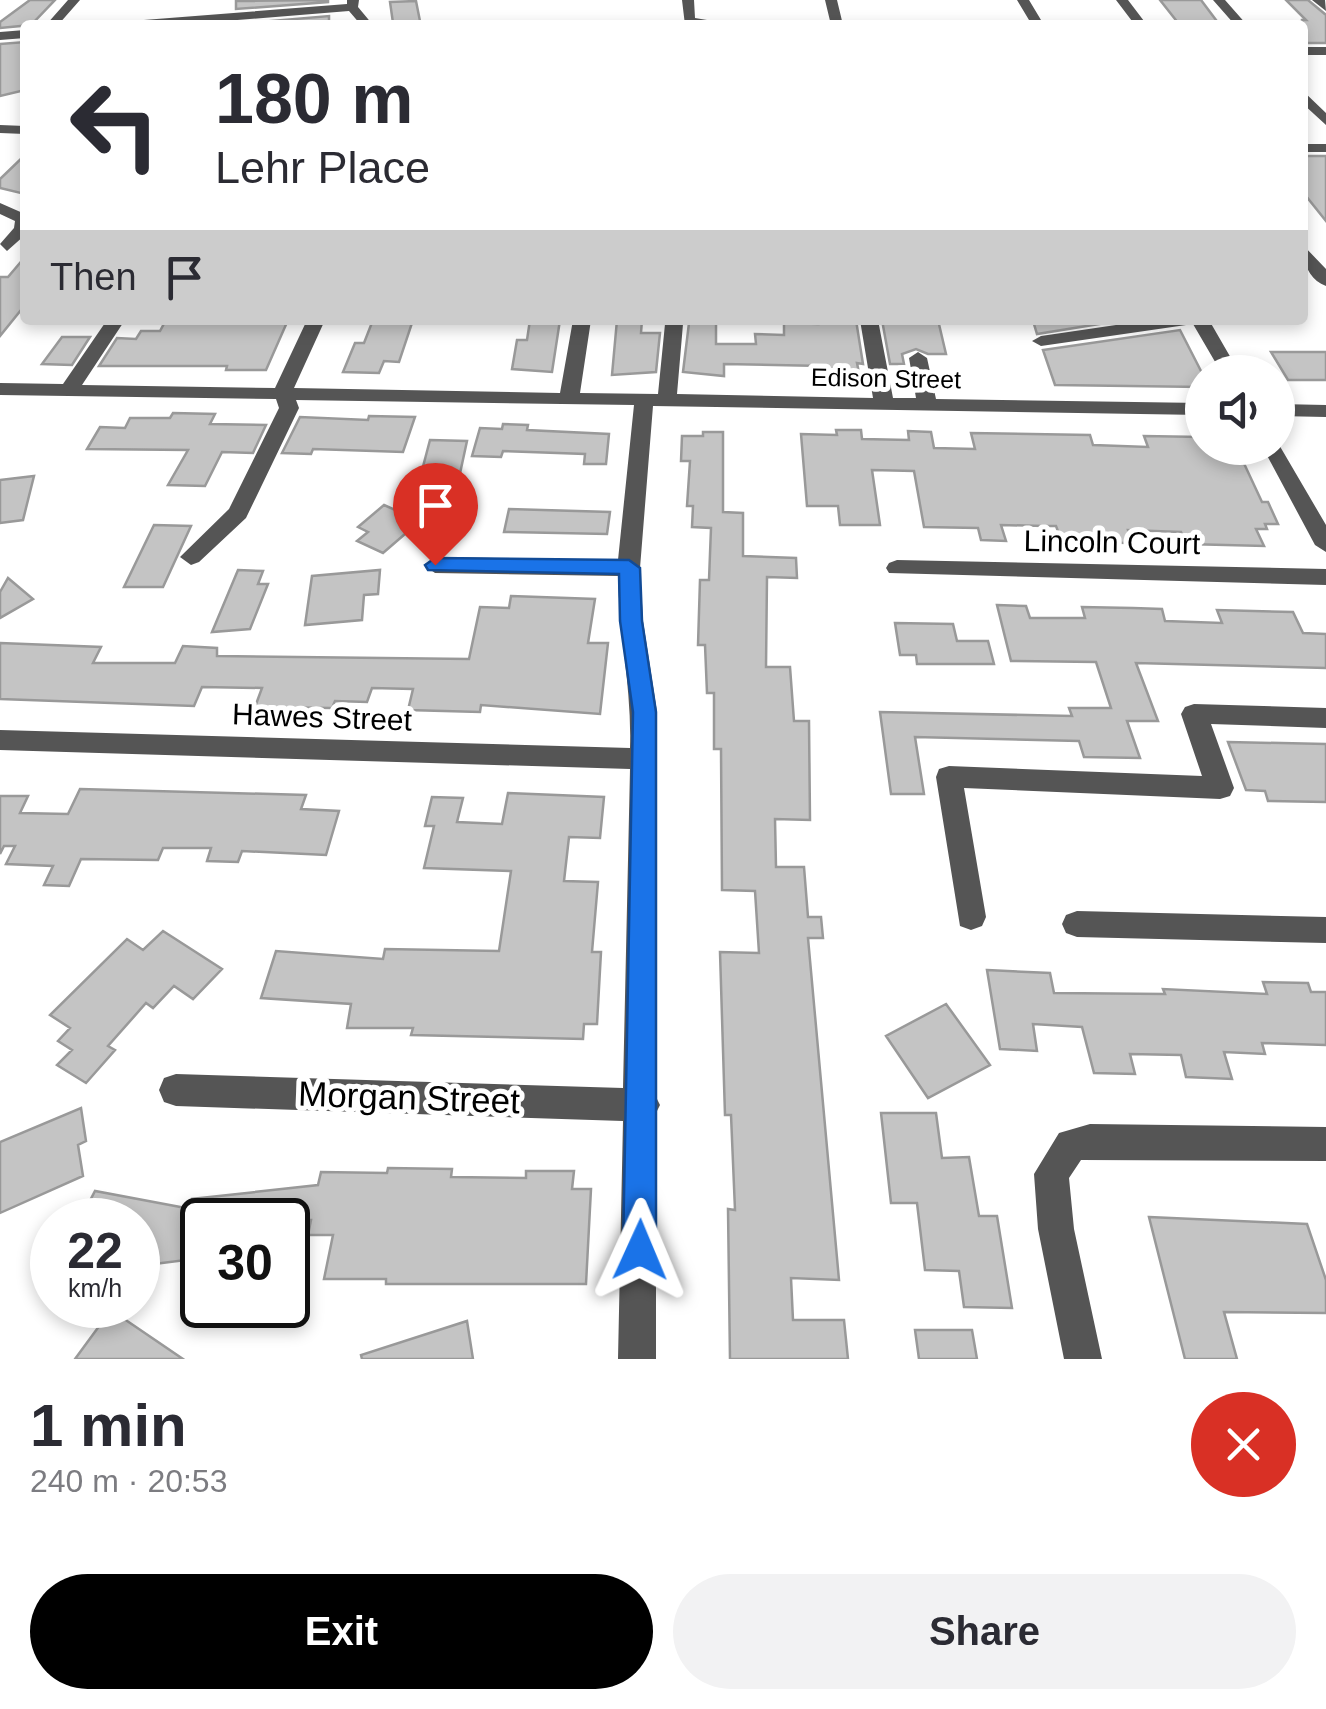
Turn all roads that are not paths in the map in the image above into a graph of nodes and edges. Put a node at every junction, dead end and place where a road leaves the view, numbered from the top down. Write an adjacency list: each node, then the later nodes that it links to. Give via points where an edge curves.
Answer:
1 (74, 0): 9 (street)
2 (212, 0): 8 (street)
3 (1122, 0): 11 (street)
4 (1219, 0): 12 (street)
5 (1318, 0): 7 (street)
6 (353, 4): 8 (street)
7 (1326, 8)
8 (203, 19): 10 (street)
9 (56, 20)
10 (191, 20)
11 (1137, 20)
12 (1237, 20)
13 (1308, 101): 14 (street)
14 (1326, 121)
15 (20, 232): 16 (street)
16 (7, 246)
17 (1308, 256): 18 (street)
18 (1326, 282)
19 (113, 325): 30 (street)
20 (314, 325): 31 (street)
21 (581, 325): 32 (street)
22 (674, 325): 33 (street)
23 (870, 325): 34 (street)
24 (1151, 325): 26 (street)
25 (1203, 325): 27 (street)
26 (1041, 341)
27 (1220, 355)
28 (918, 358): 35 (street)
29 (0, 389): 30 (street, Edison Street)
30 (68, 390): 31 (street, Edison Street)
31 (284, 392): 32 (street, Edison Street); 41 (street, via 289,408 238,513)
32 (569, 398): 33 (street, Edison Street)
33 (656, 400): 34 (street, Edison Street); 43 (street)
34 (884, 403): 35 (street, Edison Street)
35 (927, 404): 36 (street, Edison Street)
36 (1185, 409)
37 (1295, 410): 38 (street)
38 (1326, 411)
39 (1282, 465): 40 (street)
40 (1326, 546)
41 (192, 557)
42 (435, 565): 43 (street)
43 (629, 568): 48 (street)
44 (897, 568): 45 (street, Lincoln Court)
45 (1326, 577)
46 (1326, 718): 49 (street, via 1194,714 1220,788 949,777)
47 (0, 740): 48 (street, Hawes Street)
48 (643, 759): 53 (street)
49 (972, 917)
50 (1077, 924): 51 (street)
51 (1326, 930)
52 (176, 1090): 53 (street, Morgan Street)
53 (643, 1105): 55 (street)
54 (1326, 1144): 56 (street, via 1071,1145 1051,1174)
55 (637, 1359)
56 (1083, 1359)

